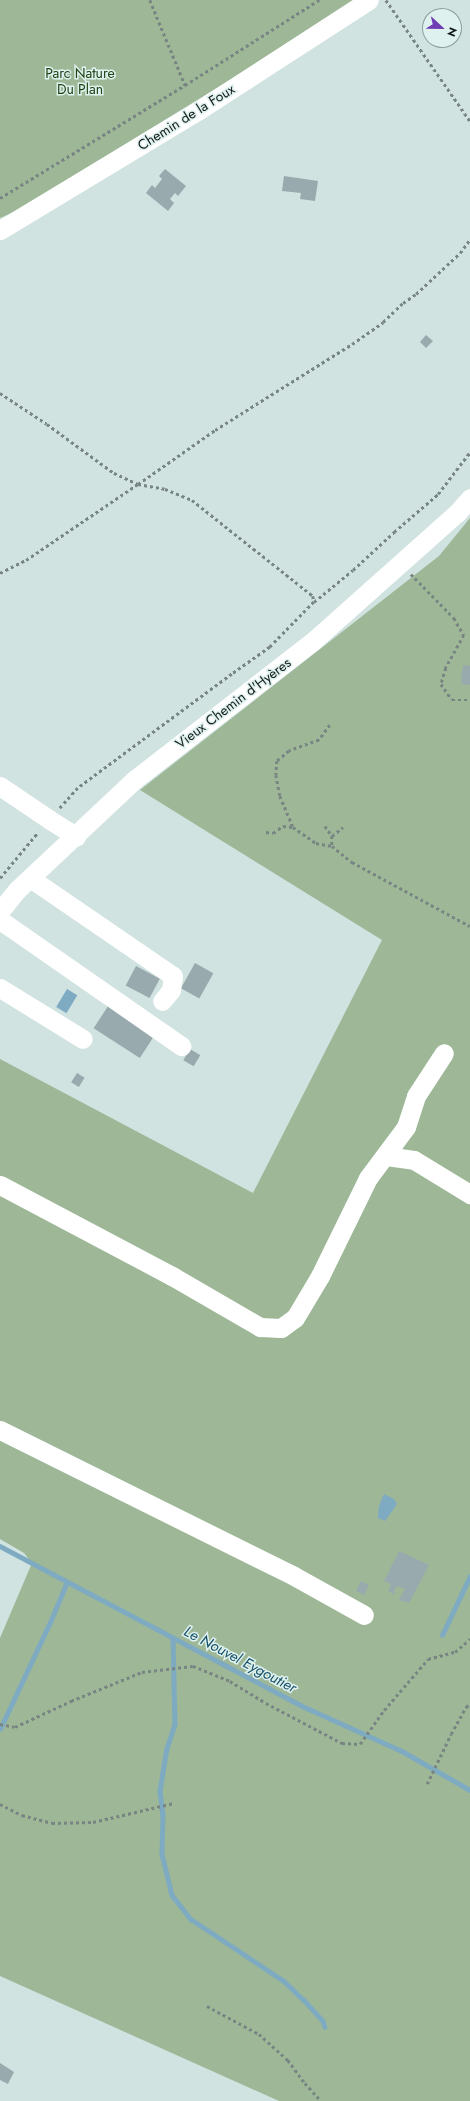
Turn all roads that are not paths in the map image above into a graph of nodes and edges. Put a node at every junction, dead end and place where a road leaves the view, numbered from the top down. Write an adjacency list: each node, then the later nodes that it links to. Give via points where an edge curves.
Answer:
1 (369, 0): 2 (street, Chemin de la Foux, via 199,110)
2 (0, 230)
3 (470, 498): 5 (street, Vieux Chemin d'Hyères, via 457,513 312,642 140,776)
4 (0, 786): 5 (street)
5 (76, 836): 6 (street, Vieux Chemin d'Hyères)
6 (30, 878): 7 (street, Vieux Chemin d'Hyères); 10 (street, via 173,976 171,990)
7 (0, 911)
8 (0, 920): 12 (street)
9 (0, 988): 11 (street)
10 (162, 1001)
11 (83, 1039)
12 (181, 1046)
13 (444, 1053): 14 (street, via 416,1096 406,1127)
14 (386, 1156): 15 (street, via 368,1178 320,1276 295,1318 281,1328 260,1326 172,1276); 16 (street, via 414,1160)
15 (0, 1185)
16 (470, 1194)
17 (0, 1430): 18 (street, via 294,1576)
18 (364, 1615)

